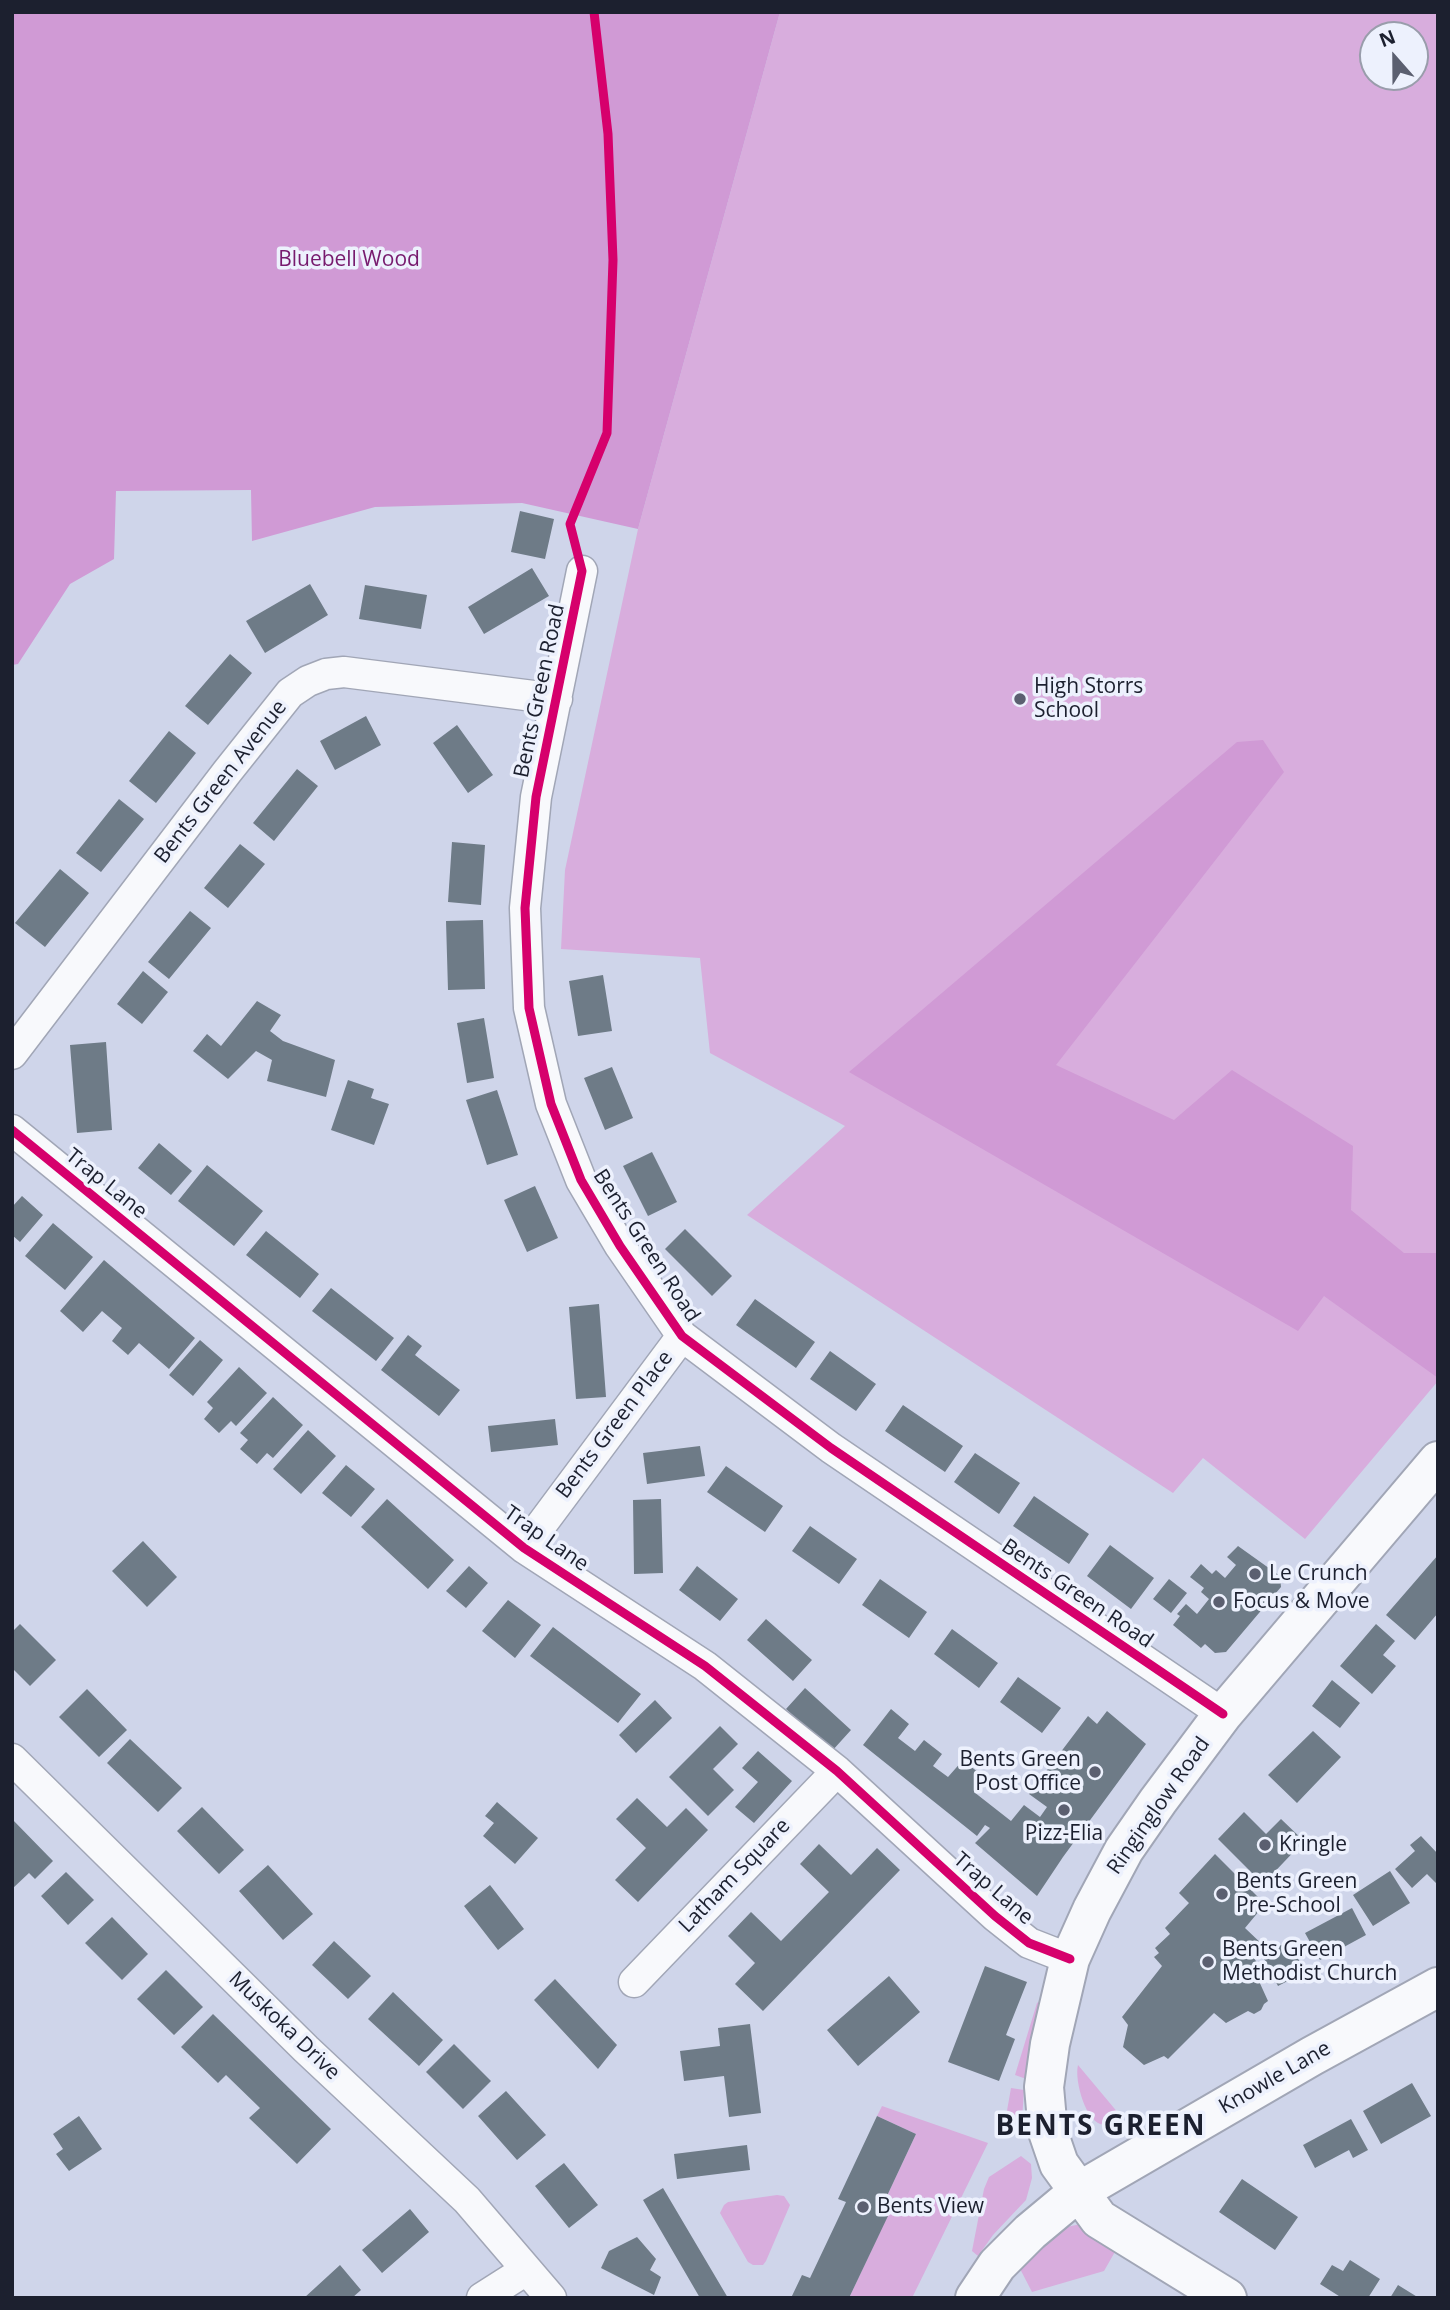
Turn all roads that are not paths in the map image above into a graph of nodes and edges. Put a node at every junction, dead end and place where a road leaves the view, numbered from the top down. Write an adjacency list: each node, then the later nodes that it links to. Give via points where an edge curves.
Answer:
1 (582, 572): 2 (street, Bents Green Road)
2 (557, 699): 3 (street, Bents Green Avenue, via 344,672 307,681 290,693 227,772); 5 (street, Bents Green Road, via 536,797 525,908 529,1009 551,1104 581,1180)
3 (12, 1055)
4 (12, 1130): 7 (street, Trap Lane)
5 (682, 1336): 7 (street, Bents Green Place); 8 (street, Bents Green Road, via 831,1448)
6 (1438, 1461): 8 (street, Ringinglow Road)
7 (524, 1548): 10 (street, Trap Lane, via 705,1665)
8 (1223, 1714): 11 (street, Ringinglow Road, via 1124,1850)
9 (12, 1759): 15 (street, Muskoka Drive, via 306,2049 467,2200)
10 (837, 1771): 11 (street, Trap Lane, via 995,1916 1029,1943); 12 (street, Latham Square)
11 (1070, 1959): 14 (street, Ringinglow Road, via 1044,2087 1048,2132 1059,2165)
12 (634, 1982)
13 (1438, 1987): 14 (street, Knowle Lane)
14 (1078, 2192): 18 (street, via 997,2265); 19 (street, Ringinglow Road, via 1099,2219)
15 (526, 2270): 16 (street); 17 (street, Muskoka Drive)
16 (482, 2298)
17 (551, 2298)
18 (975, 2298)
19 (1227, 2298)

